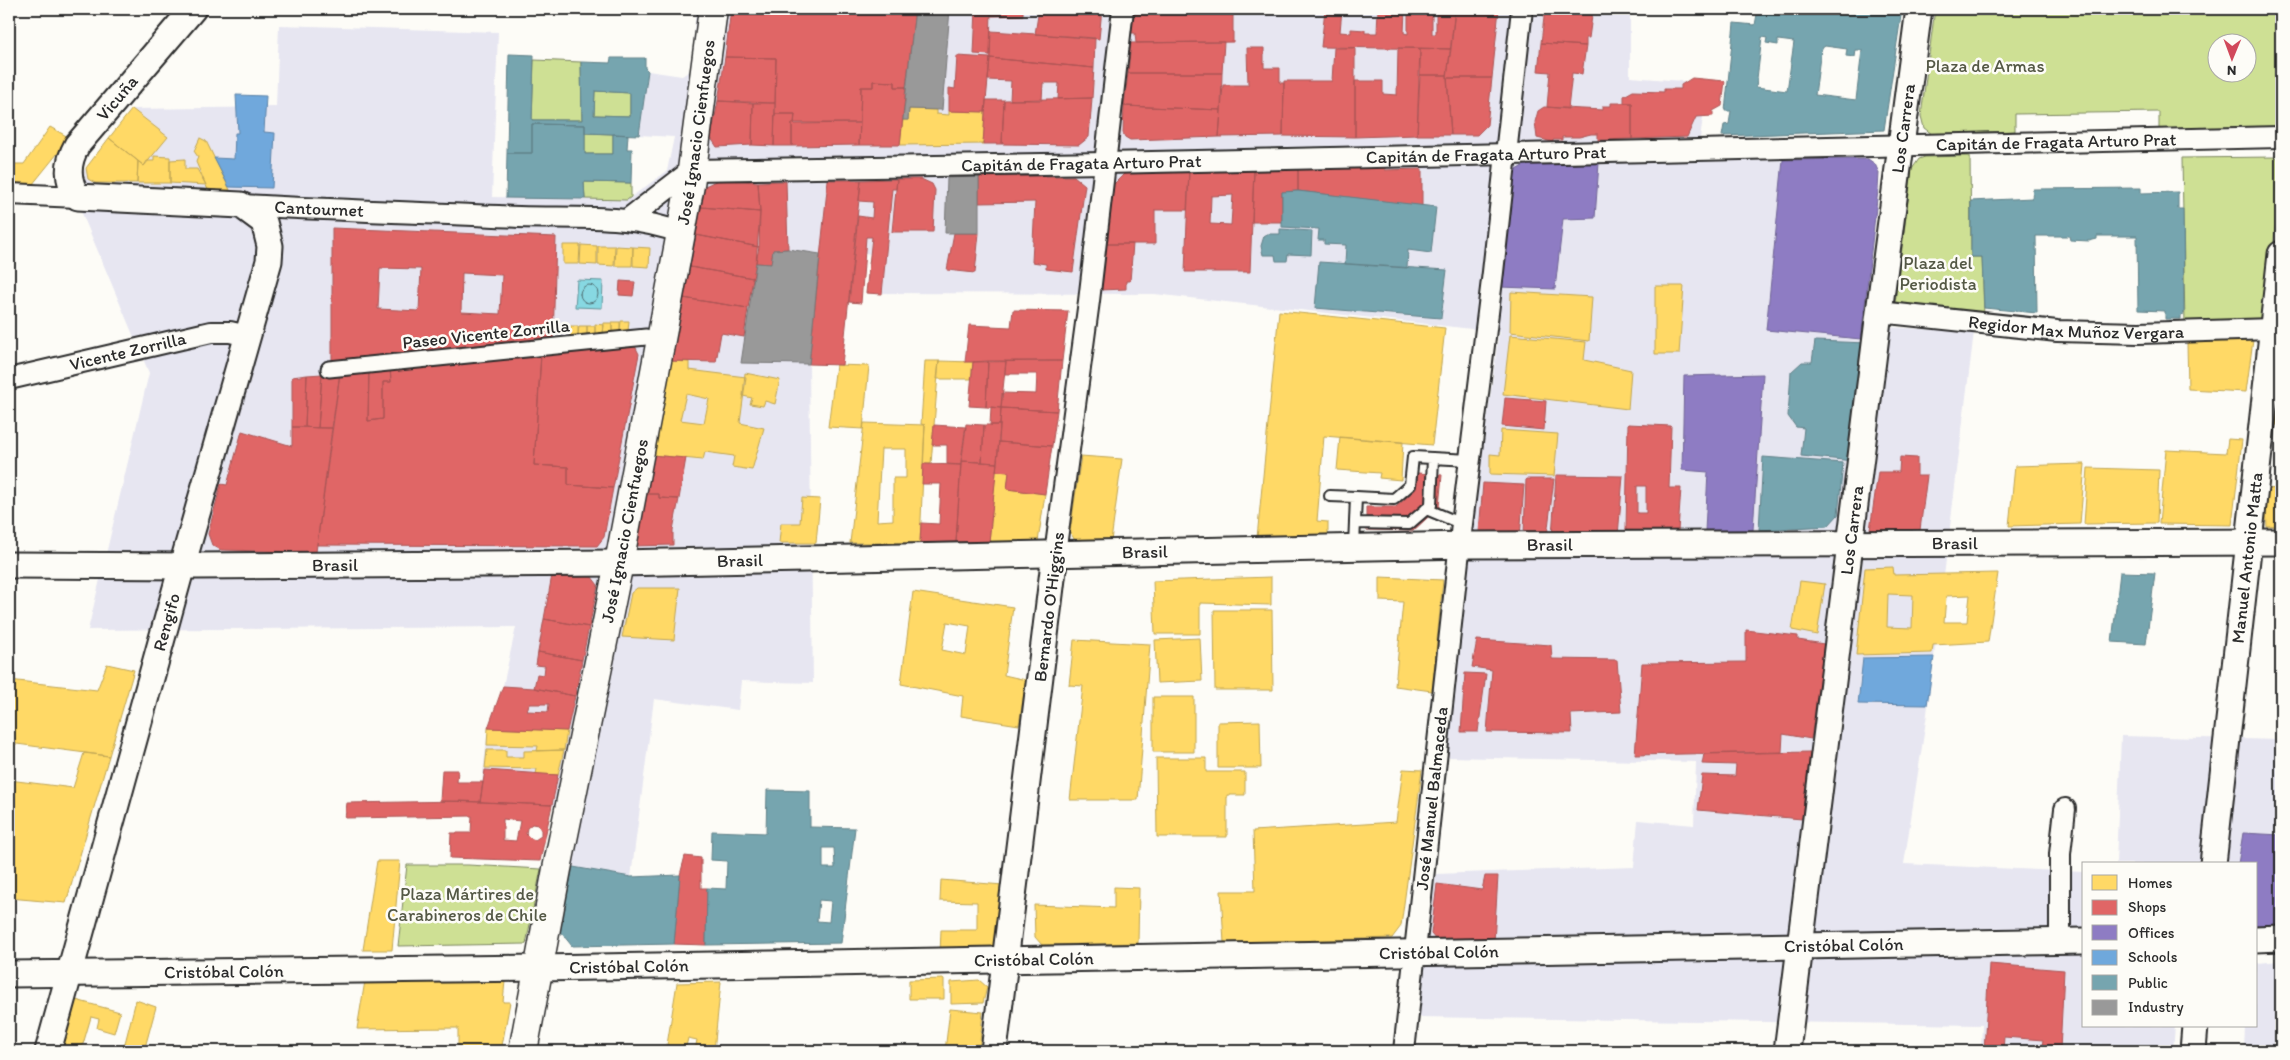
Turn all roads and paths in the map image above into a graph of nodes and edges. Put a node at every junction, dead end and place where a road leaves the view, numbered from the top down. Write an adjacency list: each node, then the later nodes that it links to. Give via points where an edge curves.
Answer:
1 (193, 9): 12 (street, Vicuña, via 77,145 69,167 72,187)
2 (1123, 9): 9 (street, Bernardo O'Higgins)
3 (1522, 9): 8 (street)
4 (1919, 9): 7 (street, Los Carrera)
5 (708, 13): 10 (main road, José Ignacio Cienfuegos)
6 (2281, 137): 7 (street, Capitán de Fragata Arturo Prat)
7 (1901, 146): 8 (street, Capitán de Fragata Arturo Prat); 17 (street, Los Carrera)
8 (1506, 155): 9 (street, Capitán de Fragata Arturo Prat); 24 (street, José Manuel Balmaceda)
9 (1106, 163): 10 (street, Capitán de Fragata Arturo Prat); 36 (street, Bernardo O'Higgins)
10 (692, 170): 14 (street); 15 (main road, José Ignacio Cienfuegos)
11 (9, 194): 12 (street, Cantournet)
12 (78, 197): 13 (street, Cantournet)
13 (241, 204): 14 (street, Cantournet); 19 (street, Rengifo, via 264,222 270,246 270,261)
14 (628, 219): 15 (street, Cantournet, via 658,224)
15 (681, 233): 37 (main road, José Ignacio Cienfuegos)
16 (2281, 254): 18 (street, Manuel Antonio Matta)
17 (1879, 312): 18 (street, Regidor Max Muñoz Vergara, via 2057,331 2139,333); 33 (street, Los Carrera)
18 (2273, 329): 31 (street, Manuel Antonio Matta)
19 (248, 336): 22 (street, Vicente Zorrilla, via 211,332); 39 (street, Rengifo)
20 (646, 337): 21 (street, Paseo Vicente Zorrilla)
21 (329, 369)
22 (9, 379)
23 (1433, 458): 24 (lane); 26 (lane, via 1413,457 1410,485 1394,499); 27 (lane, via 1431,505)
24 (1470, 460): 30 (street, José Manuel Balmaceda)
25 (1330, 496): 26 (lane)
26 (1356, 497): 28 (lane)
27 (1426, 509): 29 (lane); 30 (lane)
28 (1355, 523): 29 (lane); 35 (lane)
29 (1409, 524): 34 (lane)
30 (1461, 534): 33 (street, Brasil); 34 (street, Brasil); 46 (street, José Manuel Balmaceda)
31 (2250, 542): 32 (street, Brasil); 33 (street, Brasil); 41 (street, Manuel Antonio Matta)
32 (2281, 542)
33 (1850, 543): 45 (street, Los Carrera)
34 (1425, 546): 35 (street, Brasil)
35 (1354, 547): 36 (street, Brasil)
36 (1055, 554): 37 (street, Brasil); 47 (street, Bernardo O'Higgins)
37 (619, 563): 39 (street, Brasil); 48 (main road, José Ignacio Cienfuegos)
38 (9, 565): 39 (street, Brasil)
39 (182, 566): 50 (street, Rengifo)
40 (2065, 808): 44 (street, Cristóbal Colón, via 2060,854)
41 (2214, 862)
42 (2281, 938): 43 (street)
43 (2258, 939)
44 (2072, 942): 45 (street, Cristóbal Colón)
45 (1800, 946): 46 (street, Cristóbal Colón); 56 (street, Los Carrera)
46 (1415, 952): 47 (street, Cristóbal Colón); 55 (street, José Manuel Balmaceda)
47 (1006, 959): 48 (street, Cristóbal Colón); 54 (street, Bernardo O'Higgins)
48 (539, 968): 50 (street, Cristóbal Colón); 53 (main road, José Ignacio Cienfuegos)
49 (9, 974): 50 (street, Cristóbal Colón)
50 (70, 974): 52 (street, Rengifo)
51 (2196, 1028): 57 (street)
52 (48, 1051)
53 (523, 1051)
54 (994, 1051)
55 (1404, 1051)
56 (1787, 1051)
57 (2193, 1051)

